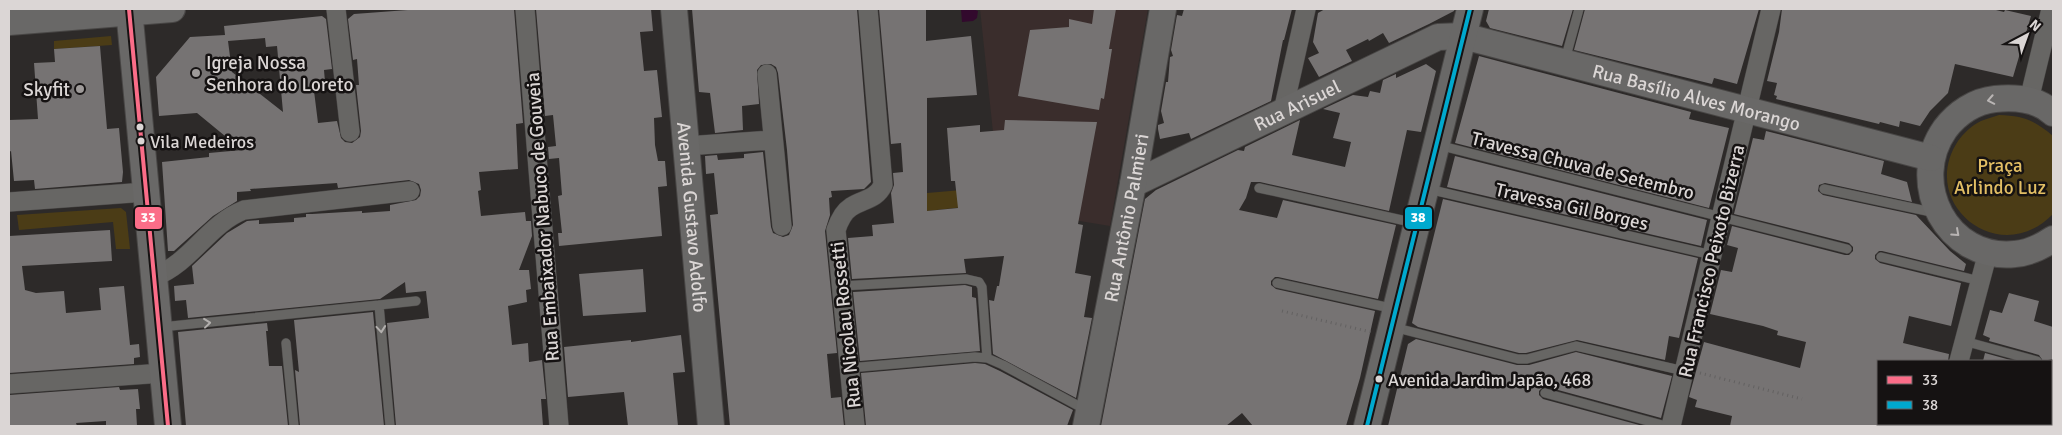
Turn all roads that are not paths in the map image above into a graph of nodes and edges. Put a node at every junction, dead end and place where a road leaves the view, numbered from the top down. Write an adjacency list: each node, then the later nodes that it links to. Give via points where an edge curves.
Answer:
1 (172, 9): 12 (street)
2 (336, 9): 21 (street)
3 (526, 9): 64 (street, Rua Embaixador Nabuco de Gouveia)
4 (674, 9): 24 (street, Avenida Gustavo Adolfo)
5 (868, 9): 45 (street, Rua Nicolau Rossetti, via 883,185 874,197 850,208 840,219 836,230)
6 (1163, 9): 26 (street, Rua Antônio Palmieri)
7 (1306, 9): 19 (street)
8 (1470, 9): 14 (street)
9 (1579, 9): 15 (lane)
10 (1772, 9): 18 (street, Rua Francisco Peixoto Bizerra)
11 (2051, 9): 17 (street)
12 (129, 11): 13 (street); 31 (street)
13 (9, 22)
14 (1463, 36): 15 (street, Rua Basílio Alves Morango); 19 (street, Rua Arisuel, via 1438,37); 23 (street)
15 (1564, 63): 18 (street, Rua Basílio Alves Morango)
16 (766, 74): 22 (street)
17 (2029, 100): 20 (street); 25 (street, one-way to 25, via 1987,100 1968,108 1951,121 1938,138)
18 (1747, 110): 25 (street, Rua Basílio Alves Morango); 34 (street, Rua Francisco Peixoto Bizerra)
19 (1283, 111): 26 (street, Rua Arisuel)
20 (2053, 113)
21 (350, 132)
22 (772, 140): 24 (street); 36 (street)
23 (1436, 144): 28 (street); 34 (lane, Travessa Chuva de Setembro)
24 (686, 146): 65 (street, Avenida Gustavo Adolfo)
25 (1931, 158): 33 (street, via 1931,196)
26 (1133, 184): 60 (street, Rua Antônio Palmieri)
27 (1259, 188): 35 (lane)
28 (1425, 188): 35 (street); 40 (lane, Travessa Gil Borges)
29 (1824, 189): 33 (lane)
30 (410, 191): 42 (street, via 232,214 178,265)
31 (146, 192): 32 (street); 42 (street)
32 (9, 202)
33 (1938, 214): 39 (street, one-way to 39, via 1963,240)
34 (1721, 217): 38 (lane, Travessa Chuva de Setembro); 40 (street, Rua Francisco Peixoto Bizerra)
35 (1416, 223): 48 (street)
36 (782, 226)
37 (2053, 239): 39 (street, via 2038,248 2014,254)
38 (1847, 249)
39 (1988, 252): 43 (street)
40 (1712, 255): 56 (street, Rua Francisco Peixoto Bizerra)
41 (1881, 257): 43 (lane)
42 (154, 277): 49 (street)
43 (1980, 281): 50 (street)
44 (1277, 283): 48 (lane)
45 (841, 286): 52 (lane, via 966,279 979,282); 55 (street, Rua Nicolau Rossetti)
46 (416, 301): 47 (lane)
47 (379, 305): 49 (lane, one-way to 47); 63 (lane, one-way to 63)
48 (1391, 324): 56 (lane, via 1518,359 1576,346); 67 (street)
49 (159, 327): 57 (street)
50 (1964, 341): 53 (street); 54 (lane)
51 (286, 343): 62 (lane)
52 (987, 358): 55 (lane); 60 (lane)
53 (1959, 360)
54 (2033, 360)
55 (849, 368): 66 (street, Rua Nicolau Rossetti)
56 (1684, 371): 69 (street, Rua Francisco Peixoto Bizerra)
57 (163, 373): 58 (street); 61 (street)
58 (9, 384)
59 (1545, 393): 68 (lane)
60 (1087, 419)
61 (168, 426)
62 (294, 426)
63 (390, 426)
64 (559, 426)
65 (711, 426)
66 (856, 426)
67 (1366, 426)
68 (1666, 426)
69 (1671, 426)

